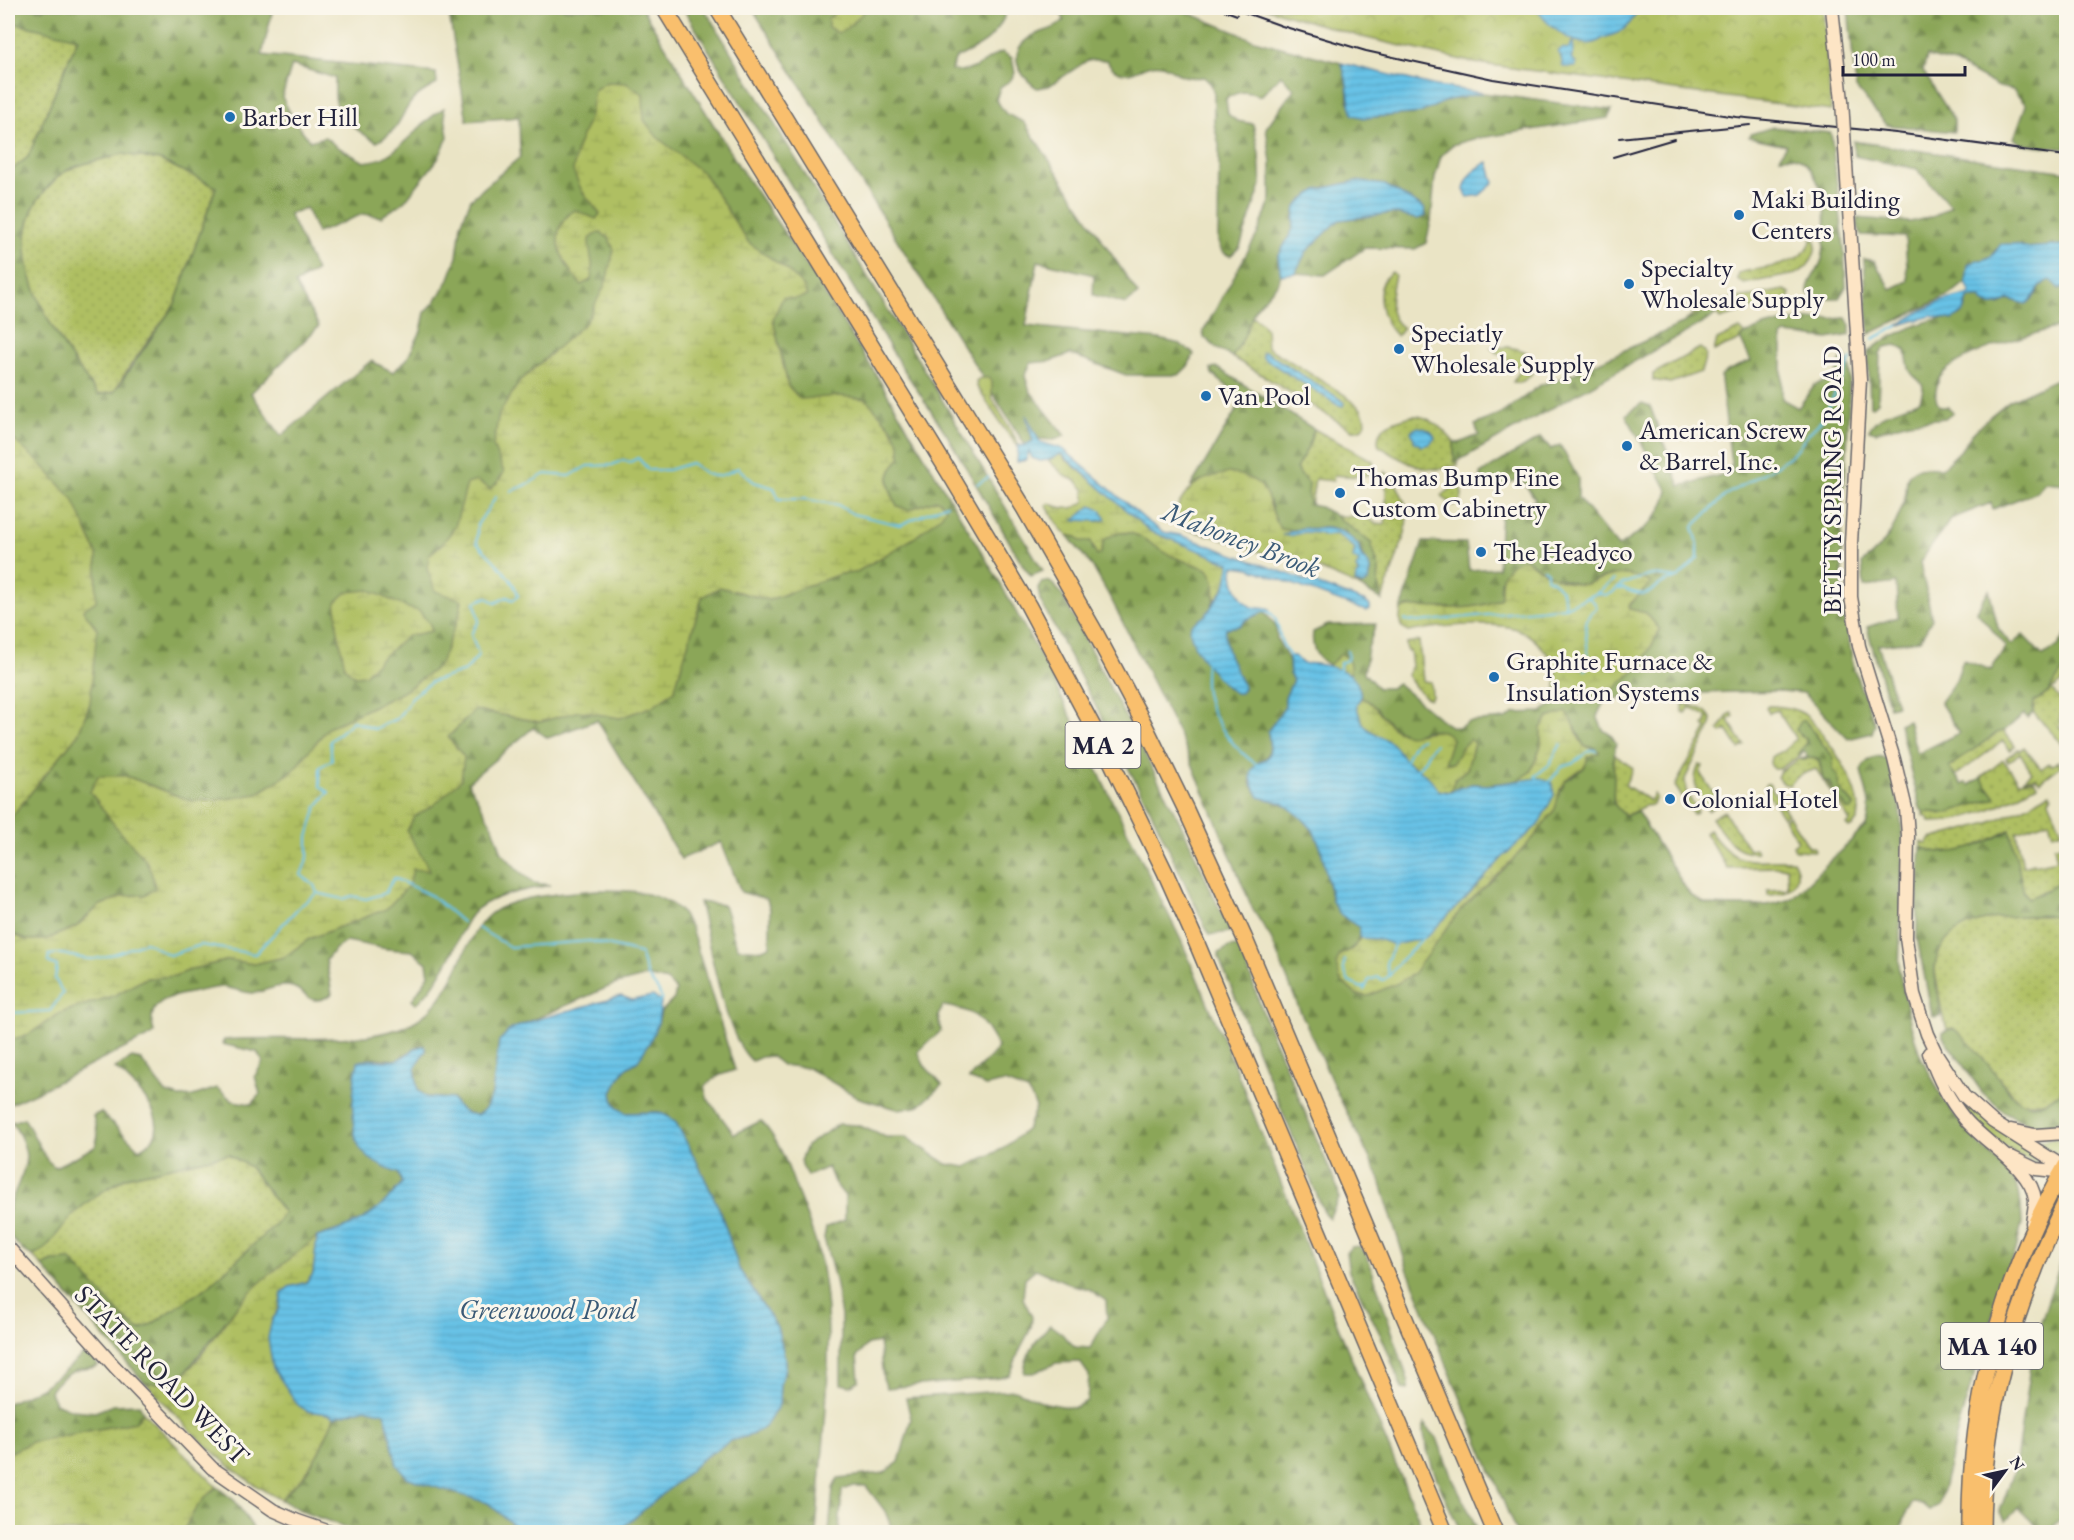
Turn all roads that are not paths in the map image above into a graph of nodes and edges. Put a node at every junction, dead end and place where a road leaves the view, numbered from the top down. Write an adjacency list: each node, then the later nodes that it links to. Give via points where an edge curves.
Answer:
1 (664, 8): 13 (highway, MA 2, via 977,519 1109,757 1195,939)
2 (717, 8): 14 (highway, MA 2, via 1024,508 1143,722 1244,937)
3 (1832, 8): 4 (street, BETTY SPRING ROAD, bridge, via 1860,380 1851,597 1859,646 1906,809 1906,939 1910,976)
4 (1921, 1017): 5 (street, BETTY SPRING ROAD, via 1954,1083); 7 (street, BETTY SPRING ROAD, via 1929,1054 1949,1097 1968,1123)
5 (1998, 1126): 6 (street, BETTY SPRING ROAD, via 2035,1135); 8 (street, BETTY SPRING ROAD, via 2050,1157)
6 (2067, 1133)
7 (1999, 1152): 8 (street, BETTY SPRING ROAD, via 2036,1169); 10 (street, BETTY SPRING ROAD, via 2031,1188 2035,1204)
8 (2065, 1173): 10 (highway, MA 140)
9 (2067, 1200): 16 (highway, MA 140, via 2030,1279 2001,1375 1987,1449)
10 (2030, 1233): 15 (highway, MA 140, via 2002,1310 1986,1372 1974,1452)
11 (8, 1247): 12 (street, STATE ROAD WEST, via 212,1468 273,1510)
12 (330, 1533)
13 (1445, 1533)
14 (1495, 1533)
15 (1970, 1533)
16 (1983, 1533)

